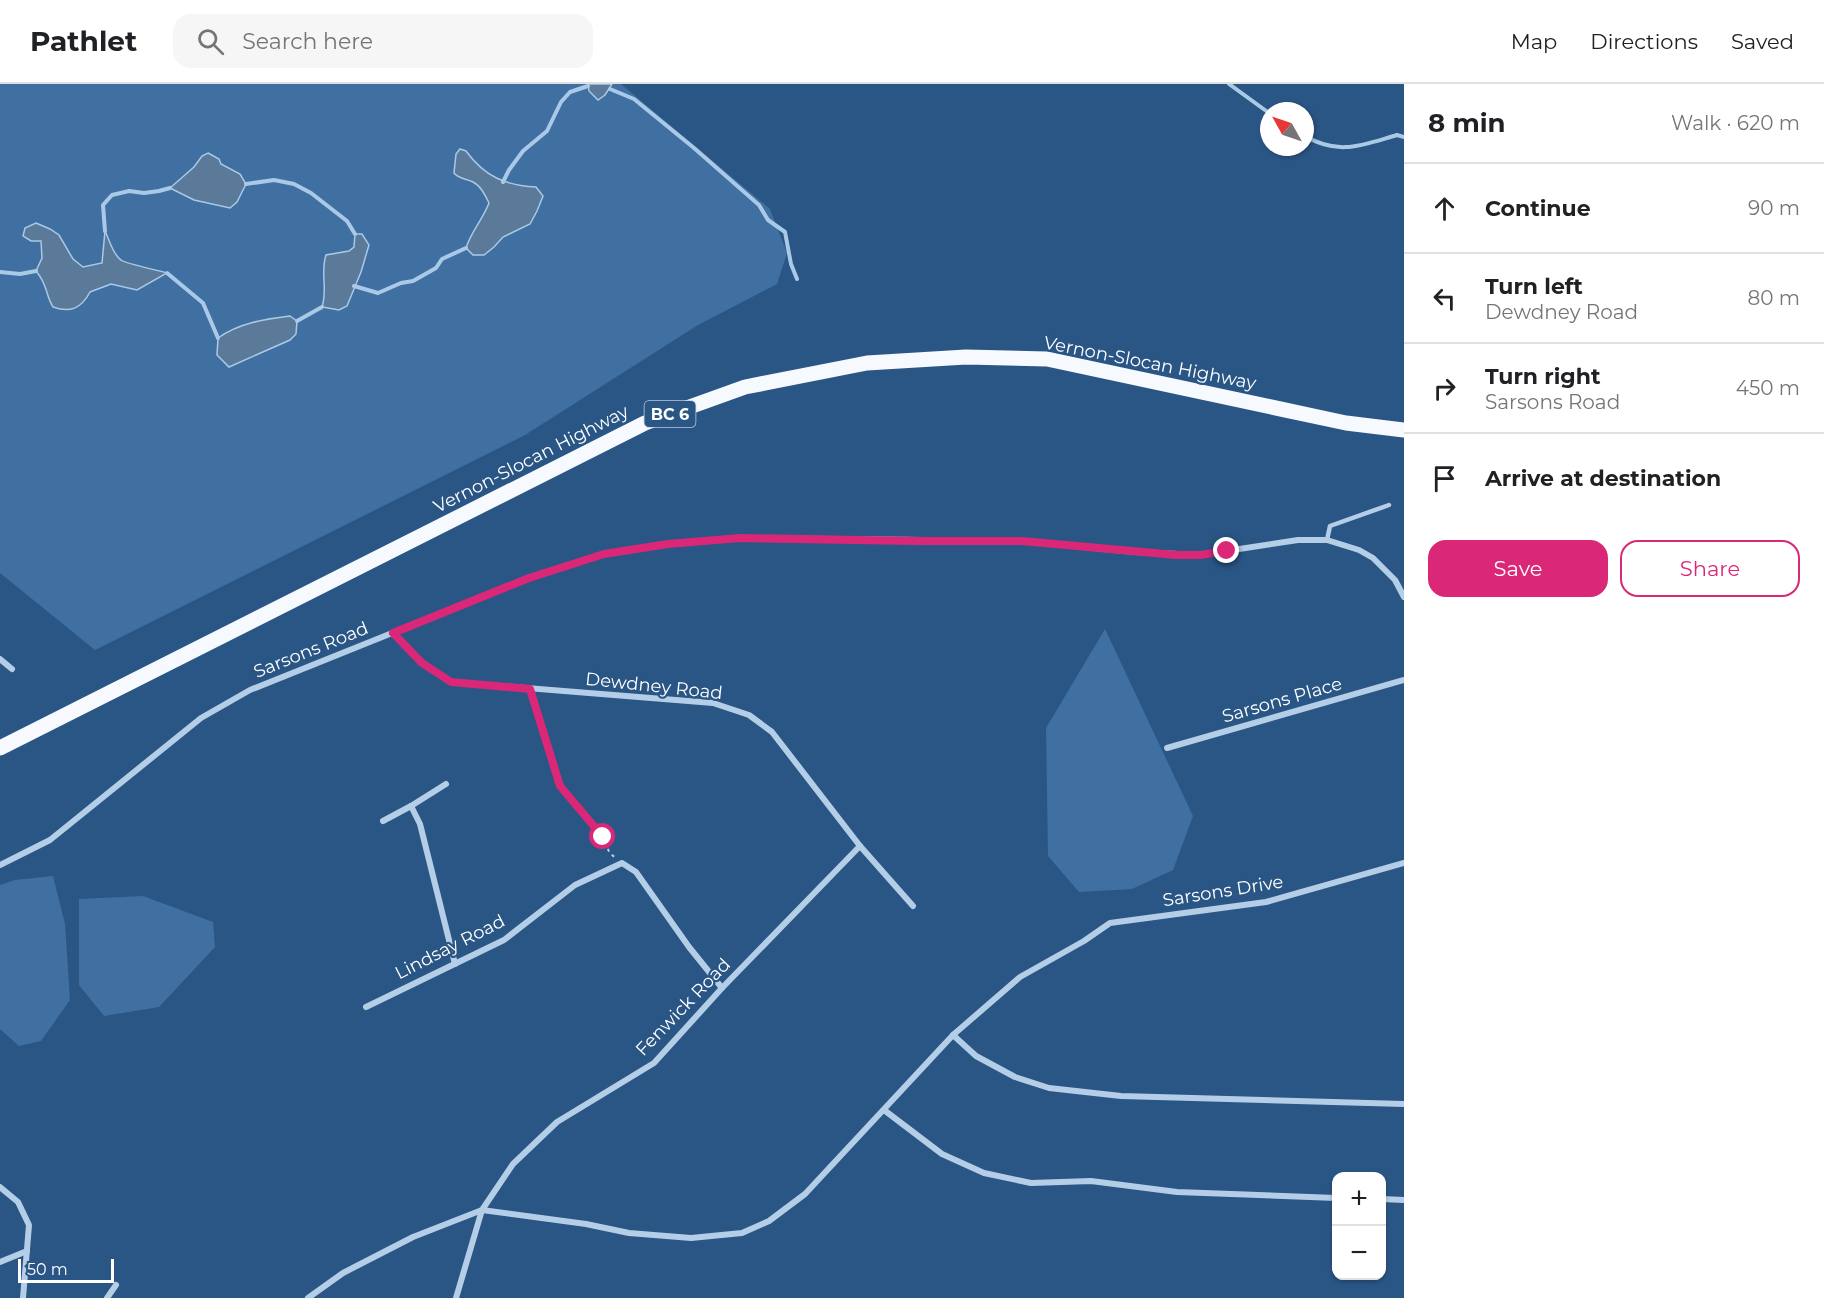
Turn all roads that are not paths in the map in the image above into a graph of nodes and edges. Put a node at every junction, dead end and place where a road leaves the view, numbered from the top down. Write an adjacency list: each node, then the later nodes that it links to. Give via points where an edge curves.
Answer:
1 (1404, 430): 9 (main road, Vernon-Slocan Highway / BC 6, via 1346,423 1047,359 966,357 867,363 745,387 645,423)
2 (1389, 505): 3 (lane, via 1330,526)
3 (1327, 540): 4 (street, Sarsons Road, via 1373,558 1395,580); 5 (street, Sarsons Road, via 1298,540 1200,555 1022,541 740,538 668,544 604,554 539,575)
4 (1404, 597)
5 (393, 633): 14 (street, Dewdney Road, via 422,663 451,682 714,703 749,715 772,732); 16 (street, Sarsons Road, via 250,690 201,718 50,840)
6 (0, 659): 7 (street)
7 (12, 669)
8 (1404, 680): 10 (street, Sarsons Place)
9 (0, 748)
10 (1167, 748)
11 (446, 783): 12 (street)
12 (411, 806): 13 (street); 18 (street, via 420,824)
13 (383, 821)
14 (860, 846): 17 (street, Dewdney Road); 19 (street, Fenwick Road)
15 (1404, 863): 21 (street, Sarsons Drive, via 1266,902 1110,923 1020,977)
16 (0, 865)
17 (913, 906)
18 (455, 964): 19 (street, Lindsay Road, via 504,940 575,885 622,862 636,872); 20 (street, Lindsay Road)
19 (722, 988): 28 (street, Fenwick Road, via 654,1063 557,1122 513,1164)
20 (366, 1007)
21 (953, 1035): 22 (street, via 976,1056 1015,1077 1049,1088 1121,1096); 23 (street, Sarsons Drive)
22 (1404, 1104)
23 (884, 1110): 25 (street, via 942,1154 984,1173 1031,1182 1091,1181 1177,1192); 28 (street, Sarsons Drive, via 805,1194 768,1221 742,1233 691,1238 629,1233)
24 (0, 1187): 29 (street, via 18,1202 29,1225)
25 (1332, 1198)
26 (1386, 1199): 27 (street)
27 (1404, 1200)
28 (482, 1210): 34 (street, via 413,1237 343,1273); 35 (street, Fenwick Road)
29 (27, 1251): 30 (street); 32 (street)
30 (0, 1262)
31 (116, 1285): 33 (street)
32 (23, 1298)
33 (107, 1298)
34 (308, 1298)
35 (456, 1298)

